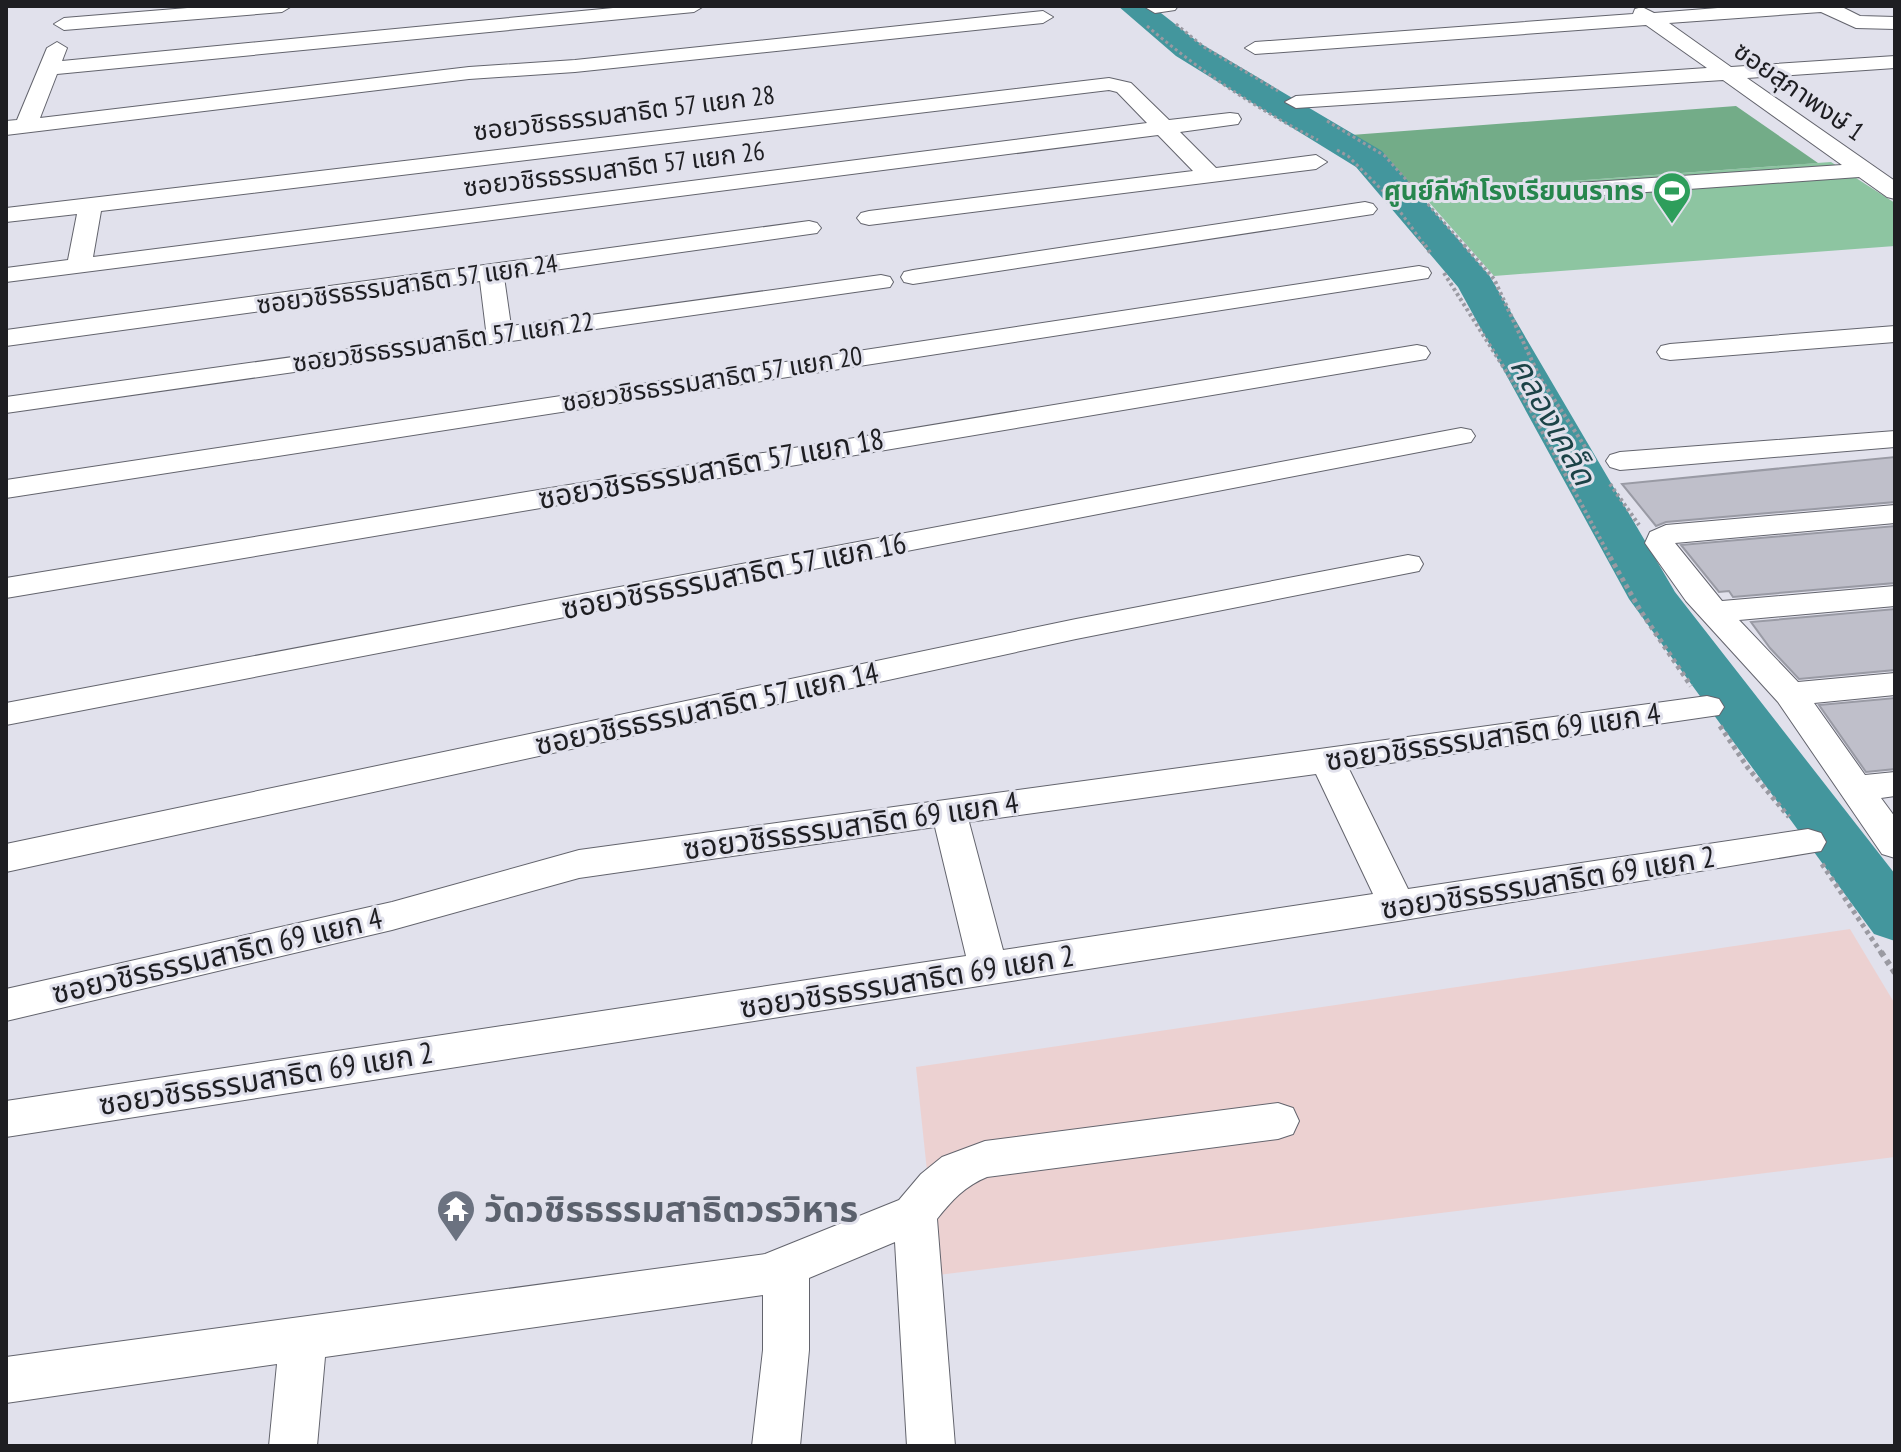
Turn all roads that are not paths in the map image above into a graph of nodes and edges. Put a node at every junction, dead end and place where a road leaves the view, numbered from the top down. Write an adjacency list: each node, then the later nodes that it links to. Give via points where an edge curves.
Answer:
1 (282, 6): 7 (street)
2 (694, 6): 13 (street)
3 (1168, 6): 8 (street)
4 (1829, 9): 5 (street); 6 (street); 10 (street, via 1863,24)
5 (1895, 11)
6 (1641, 12): 11 (street); 14 (street, ซอยสุภาพงษ์ 1)
7 (66, 15): 13 (street)
8 (1150, 16)
9 (1043, 17): 17 (street, via 469,73)
10 (1895, 23)
11 (1255, 48)
12 (1895, 62): 14 (street)
13 (51, 68): 17 (street)
14 (1726, 73): 15 (street); 22 (street, ซอยสุภาพงษ์ 1)
15 (1296, 102)
16 (1230, 119): 18 (street, ซอยวชิรธรรมสาธิต 57 แยก 26)
17 (16, 127)
18 (1163, 128): 19 (street, ซอยวชิรธรรมสาธิต 57 แยก 28, via 1124,87 1109,84); 23 (street, ซอยวชิรธรรมสาธิต 57 แยก 28); 25 (street, ซอยวชิรธรรมสาธิต 57 แยก 26)
19 (646, 138): 25 (street); 27 (street, ซอยวชิรธรรมสาธิต 57 แยก 28)
20 (1324, 151): 21 (street)
21 (1291, 167): 23 (street); 30 (street)
22 (1862, 170): 24 (street, ซอยสุภาพงษ์ 1); 26 (street, via 1650,184 1653,198 1642,201 1589,189)
23 (1212, 177): 31 (street)
24 (1894, 191)
25 (665, 192): 33 (street, ซอยวชิรธรรมสาธิต 57 แยก 26)
26 (1534, 193)
27 (90, 205): 29 (street, ซอยวชิรธรรมสาธิต 57 แยก 28); 33 (street)
28 (1365, 209): 30 (street)
29 (6, 215)
30 (1339, 215): 37 (street)
31 (869, 218)
32 (809, 228): 34 (street, ซอยวชิรธรรมสาธิต 57 แยก 24)
33 (79, 266): 36 (street, ซอยวชิรธรรมสาธิต 57 แยก 26)
34 (491, 273): 39 (street); 41 (street, ซอยวชิรธรรมสาธิต 57 แยก 24)
35 (1419, 273): 48 (street, ซอยวชิรธรรมสาธิต 57 แยก 20)
36 (6, 275)
37 (913, 277)
38 (881, 282): 39 (street, ซอยวชิรธรรมสาธิต 57 แยก 22)
39 (499, 334): 44 (street, ซอยวชิรธรรมสาธิต 57 แยก 22)
40 (1895, 334): 42 (street)
41 (6, 338)
42 (1670, 352)
43 (1417, 353): 51 (street, ซอยวชิรธรรมสาธิต 57 แยก 18)
44 (6, 405)
45 (1461, 436): 57 (street, ซอยวชิรธรรมสาธิต 57 แยก 16)
46 (1895, 439): 47 (street)
47 (1606, 466)
48 (6, 489)
49 (1895, 514): 53 (street, via 1666,534 1660,543)
50 (1408, 564): 64 (street, ซอยวชิรธรรมสาธิต 57 แยก 14, via 1076,629)
51 (6, 588)
52 (1895, 596): 53 (street)
53 (1714, 612): 55 (street)
54 (1895, 684): 55 (street)
55 (1790, 694): 60 (street)
56 (1707, 707): 58 (street, ซอยวชิรธรรมสาธิต 69 แยก 4)
57 (6, 714)
58 (1327, 760): 61 (street, ซอยวชิรธรรมสาธิต 69 แยก 4); 65 (street)
59 (1895, 784): 60 (street)
60 (1856, 789): 63 (street)
61 (949, 813): 66 (street); 67 (street, ซอยวชิรธรรมสาธิต 69 แยก 4, via 545,871 392,916)
62 (1808, 842): 65 (street, ซอยวชิรธรรมสาธิต 69 แยก 2)
63 (1895, 845)
64 (6, 858)
65 (1398, 907): 66 (street, ซอยวชิรธรรมสาธิต 69 แยก 2)
66 (989, 970): 68 (street, ซอยวชิรธรรมสาธิต 69 แยก 2)
67 (6, 1005)
68 (6, 1119)
69 (1278, 1121): 70 (street, via 985,1159 957,1170)
70 (915, 1214): 71 (street); 76 (street)
71 (786, 1269): 72 (street); 75 (street, via 786,1350)
72 (303, 1341): 73 (street); 74 (street)
73 (6, 1380)
74 (293, 1446)
75 (776, 1446)
76 (931, 1446)

